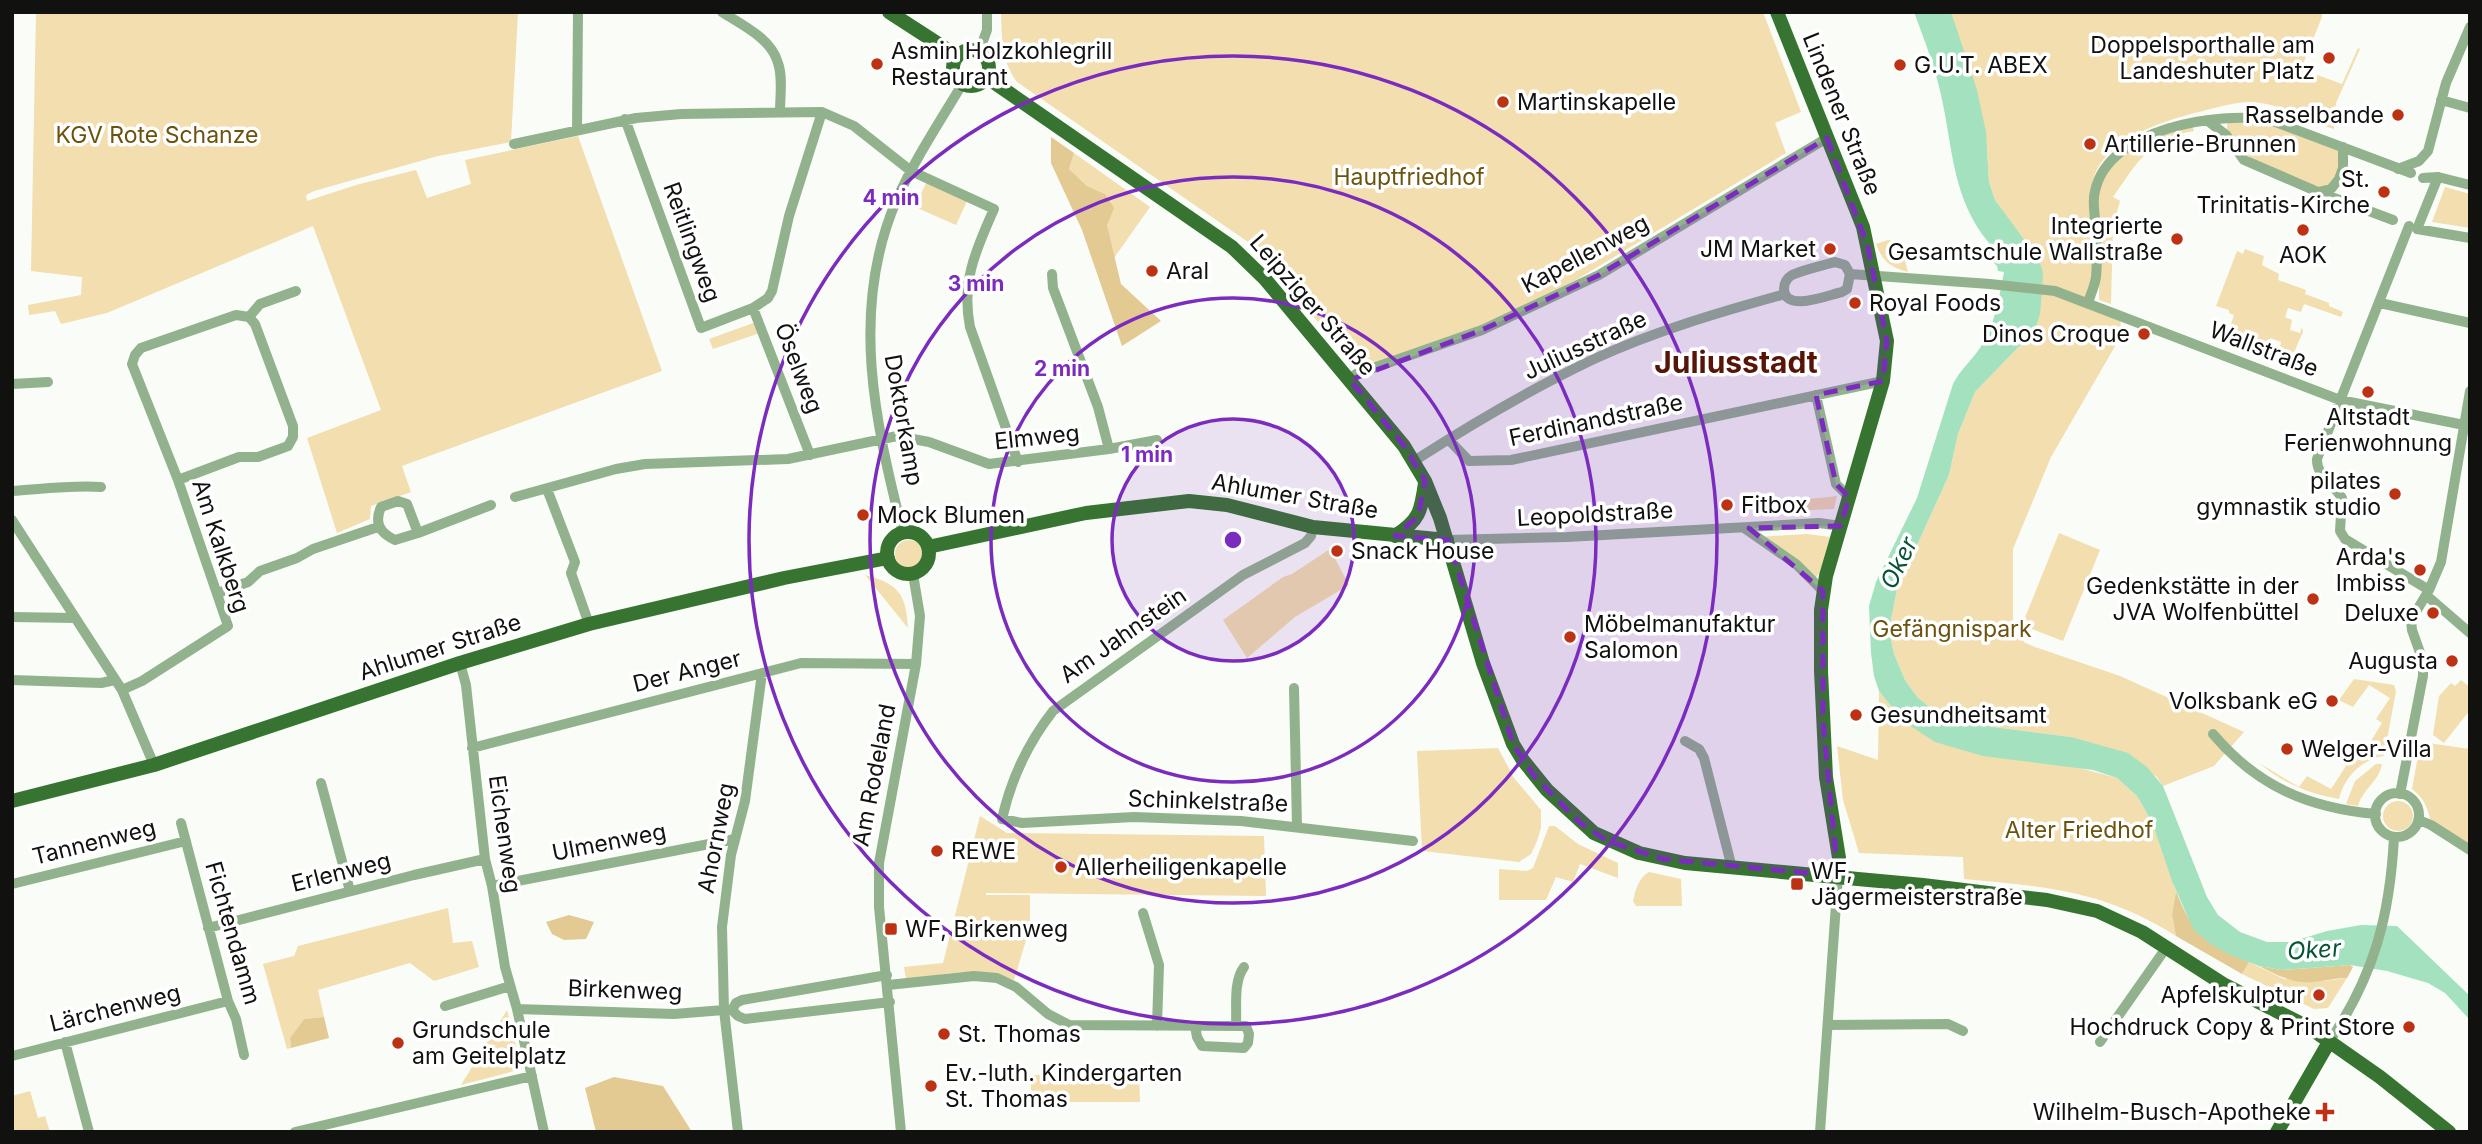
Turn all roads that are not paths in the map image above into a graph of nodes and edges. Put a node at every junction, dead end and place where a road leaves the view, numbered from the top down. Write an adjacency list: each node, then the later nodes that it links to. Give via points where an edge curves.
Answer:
1 (578, 12): 17 (street)
2 (722, 12): 14 (street, via 772,49 779,64)
3 (889, 12): 8 (main road)
4 (987, 12): 7 (street, via 987,30)
5 (1777, 12): 18 (main road, Lindener Straße)
6 (2470, 27): 11 (street)
7 (979, 52): 8 (main road, via 968,50); 9 (main road, via 988,61)
8 (957, 56): 10 (main road, via 954,71)
9 (986, 77): 10 (main road, via 976,85); 41 (main road, Leipziger Straße, via 1232,247)
10 (963, 83): 22 (street, Doktorkamp)
11 (2441, 100): 12 (street); 21 (street, via 2425,155)
12 (2470, 108)
13 (822, 112): 14 (street); 22 (street, via 854,126); 38 (street, Öselweg, via 789,216 772,291)
14 (780, 113): 15 (street)
15 (625, 119): 17 (street); 38 (street, Reitlingweg, via 701,328)
16 (2208, 121): 20 (street, via 2270,120); 27 (street, via 2226,135 2244,160); 36 (street, via 2140,139 2107,166 2094,192 2096,277)
17 (577, 129): 19 (street)
18 (1826, 138): 33 (main road, Lindener Straße, via 1863,227); 41 (street, Kapellenweg, via 1599,275 1482,330)
19 (514, 144)
20 (2343, 147): 21 (street); 27 (street, via 2339,179 2331,189)
21 (2398, 169): 23 (street)
22 (911, 172): 49 (street, Doktorkamp, via 881,247 870,318 871,370); 55 (street, via 994,209 968,276 967,309)
23 (2411, 173)
24 (2438, 177): 25 (street); 26 (street); 29 (street)
25 (2423, 178)
26 (2470, 185)
27 (2318, 192): 28 (street)
28 (2393, 220)
29 (2409, 229): 30 (street); 37 (street)
30 (2470, 238)
31 (1052, 274): 52 (street)
32 (1850, 274): 33 (street, Wallstraße); 35 (street, via 1842,292 1797,302); 35 (street, Wallstraße, via 1835,262 1792,275 1785,283)
33 (1874, 275): 36 (street, Wallstraße, via 2055,291); 42 (main road, Lindener Straße, via 1887,341)
34 (296, 291): 39 (street, via 260,304)
35 (1785, 293): 51 (street, Juliusstraße, via 1671,328 1596,358)
36 (2088, 302): 47 (street, Wallstraße)
37 (2380, 303): 40 (street); 47 (street)
38 (753, 309): 53 (street, Öselweg)
39 (249, 317): 56 (street, via 293,426 293,438 288,446 258,457 239,457); 56 (street, Am Kalkberg, via 236,315 141,348 135,355 132,363)
40 (2470, 323)
41 (1350, 380): 54 (main road, Leipziger Straße)
42 (1883, 381): 46 (street, Ferdinandstraße); 62 (main road, Lindener Straße)
43 (48, 382): 44 (street)
44 (12, 384)
45 (2470, 391): 48 (street)
46 (1816, 395): 51 (street, Ferdinandstraße, via 1511,460 1477,463 1464,457); 62 (street, via 1836,484)
47 (2340, 400): 48 (street, Wallstraße); 77 (street, via 2317,466 2343,498 2340,531 2345,539)
48 (2466, 421): 77 (street, via 2441,562)
49 (883, 439): 53 (street); 55 (street, Elmweg, via 911,438 989,464); 70 (street, Doktorkamp)
50 (1157, 440): 52 (street, Elmweg)
51 (1449, 440): 54 (street, Juliusstraße)
52 (1109, 449): 55 (street, Elmweg)
53 (810, 455): 59 (street, via 645,464)
54 (1414, 461): 57 (main road, Leipziger Straße)
55 (1018, 462)
56 (178, 480): 78 (street, Am Kalkberg)
57 (1425, 481): 71 (main road, via 1418,516); 72 (main road, Leipziger Straße)
58 (101, 487): 60 (street)
59 (547, 489): 61 (street); 81 (street, via 575,562 571,573)
60 (12, 491)
61 (514, 497)
62 (1849, 497): 65 (main road, Lindener Straße)
63 (491, 505): 69 (street)
64 (12, 520): 80 (street)
65 (1840, 526): 68 (street, Leopoldstraße); 76 (main road, Lindener Straße)
66 (378, 527): 69 (street, via 395,540); 69 (street, via 381,507 398,501 407,504); 78 (street, via 313,549)
67 (1313, 527): 71 (main road, Ahlumer Straße); 73 (main road, Ahlumer Straße, via 1227,505 1177,501 1050,519); 98 (street, Am Jahnstein, via 1306,544 1242,575 1054,711 1017,770)
68 (1744, 528): 72 (street, Leopoldstraße); 76 (street, via 1796,564)
69 (418, 533)
70 (903, 533): 73 (main road, via 919,535); 74 (main road, via 889,544)
71 (1395, 536): 72 (main road, Ahlumer Straße)
72 (1447, 540): 108 (main road, Leipziger Straße, via 1496,703 1513,744 1534,776 1580,823 1607,841 1662,859)
73 (928, 547): 75 (main road, via 928,561)
74 (888, 558): 75 (main road, via 897,571); 81 (main road, Ahlumer Straße)
75 (914, 573): 84 (street, Am Rodeland, via 920,616)
76 (1823, 591): 109 (main road, Lindener Straße, via 1823,720)
77 (2428, 592): 82 (street); 95 (street, via 2411,620 2423,676)
78 (218, 593): 89 (street, Am Kalkberg, via 228,626)
79 (12, 617): 80 (street)
80 (75, 618): 87 (street)
81 (589, 624): 83 (main road, Ahlumer Straße)
82 (2470, 633)
83 (460, 663): 92 (street, Eichenweg); 93 (main road, Ahlumer Straße)
84 (916, 664): 85 (street, Der Anger, via 820,661); 117 (street, Am Rodeland, via 879,863)
85 (762, 673): 92 (street, Der Anger); 103 (street, Ahornweg, via 745,801)
86 (12, 680): 87 (street)
87 (116, 680): 89 (street)
88 (1294, 688): 101 (street)
89 (122, 690): 93 (street)
90 (2213, 734): 97 (street, via 2244,766 2280,790 2330,807)
91 (1685, 741): 108 (street, via 1704,758)
92 (472, 748): 107 (street, Eichenweg)
93 (154, 765): 96 (main road, Ahlumer Straße)
94 (321, 783): 112 (street)
95 (2400, 794): 97 (street, via 2384,799); 99 (street, via 2417,805)
96 (12, 801)
97 (2376, 814): 102 (street, via 2382,830)
98 (1002, 819): 101 (street, Schinkelstraße, via 1021,823 1134,817)
99 (2418, 820): 102 (street, via 2411,832); 106 (street)
100 (181, 823): 104 (street, Fichtendamm)
101 (1297, 826): 105 (street, Schinkelstraße)
102 (2394, 837): 131 (street, via 2377,950 2357,996)
103 (735, 839): 111 (street, Ulmenweg); 123 (street, Ahornweg, via 722,927)
104 (186, 841): 110 (street, Tannenweg); 114 (street, Fichtendamm)
105 (1413, 841)
106 (2470, 850)
107 (485, 859): 111 (street, Eichenweg); 112 (street, Erlenweg)
108 (1732, 868): 109 (main road, Leipziger Straße)
109 (1838, 876): 115 (main road, Leipziger Straße, via 2084,906 2116,918); 125 (street)
110 (12, 884)
111 (492, 886): 118 (street, Eichenweg)
112 (350, 891): 114 (street, Erlenweg)
113 (1143, 913): 126 (street, via 1159,965)
114 (208, 928): 119 (street, Fichtendamm)
115 (2166, 947): 130 (street); 131 (main road, Leipziger Straße)
116 (1244, 967): 124 (street, via 1237,988)
117 (887, 980): 120 (street, Am Rodeland); 123 (street, Birkenweg, via 741,1000); 126 (street, Birkenweg, via 997,978 1069,1025)
118 (510, 986): 121 (street); 122 (street, Eichenweg)
119 (228, 1001): 129 (street, Lärchenweg); 132 (street, Fichtendamm)
120 (890, 1002): 123 (street, Birkenweg, via 745,1019); 139 (street, Am Rodeland)
121 (444, 1006)
122 (517, 1009): 123 (street, Birkenweg, via 674,1014); 134 (street, Eichenweg)
123 (728, 1010): 138 (street, Ahornweg)
124 (1236, 1025): 127 (street, Birkenweg); 127 (street, via 1246,1026 1249,1034 1244,1048 1202,1046)
125 (1828, 1025): 128 (street, via 1948,1024); 140 (street)
126 (1157, 1026): 127 (street, Birkenweg)
127 (1195, 1026)
128 (1963, 1031)
129 (65, 1042): 133 (street, Lärchenweg); 135 (street)
130 (2100, 1042)
131 (2329, 1042): 141 (main road); 142 (main road, Leipziger Straße)
132 (244, 1055)
133 (12, 1056)
134 (533, 1076): 136 (street); 137 (street, Eichenweg)
135 (89, 1132)
136 (296, 1132)
137 (544, 1132)
138 (738, 1132)
139 (901, 1132)
140 (1820, 1132)
141 (2277, 1132)
142 (2449, 1132)

